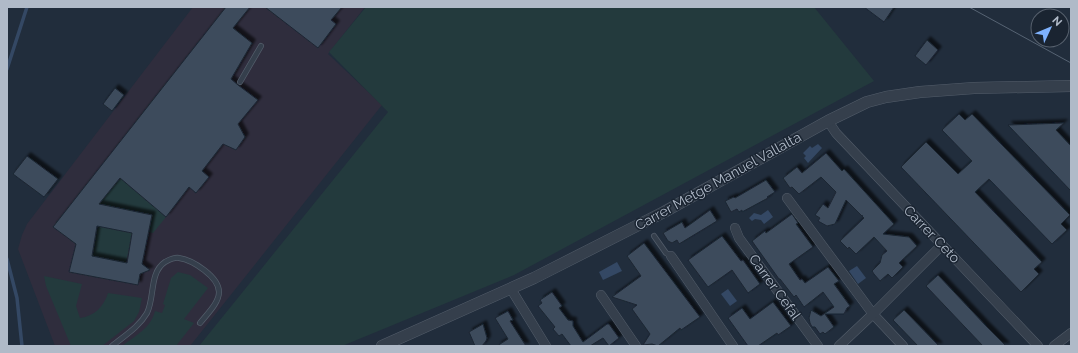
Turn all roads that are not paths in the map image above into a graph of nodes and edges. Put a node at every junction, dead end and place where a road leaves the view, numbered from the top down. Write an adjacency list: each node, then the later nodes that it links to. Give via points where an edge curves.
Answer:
1 (261, 46): 2 (lane)
2 (240, 82)
3 (1071, 86): 4 (street, Carrer Metge Manuel Vallalta, via 974,88 901,94 867,102)
4 (828, 121): 8 (street, Carrer Ceto, via 836,134); 10 (street, Carrer Metge Manuel Vallalta, via 664,212)
5 (787, 198): 12 (street)
6 (735, 228): 20 (street, Carrer Cefal, via 739,238)
7 (654, 236): 9 (lane)
8 (942, 245): 12 (street); 23 (street, Carrer Ceto)
9 (671, 256): 19 (street)
10 (511, 289): 16 (street, Carrer Metge Manuel Vallalta); 17 (street)
11 (601, 295): 18 (street)
12 (873, 314): 21 (street); 22 (street)
13 (200, 323): 15 (lane, via 218,298 219,290 212,277 198,266 188,260 173,258 156,273 148,310 142,322)
14 (1071, 333): 24 (street)
15 (112, 346)
16 (382, 346)
17 (546, 346)
18 (636, 346)
19 (733, 346)
20 (818, 346)
21 (839, 346)
22 (903, 346)
23 (1038, 346)
24 (1054, 346)

